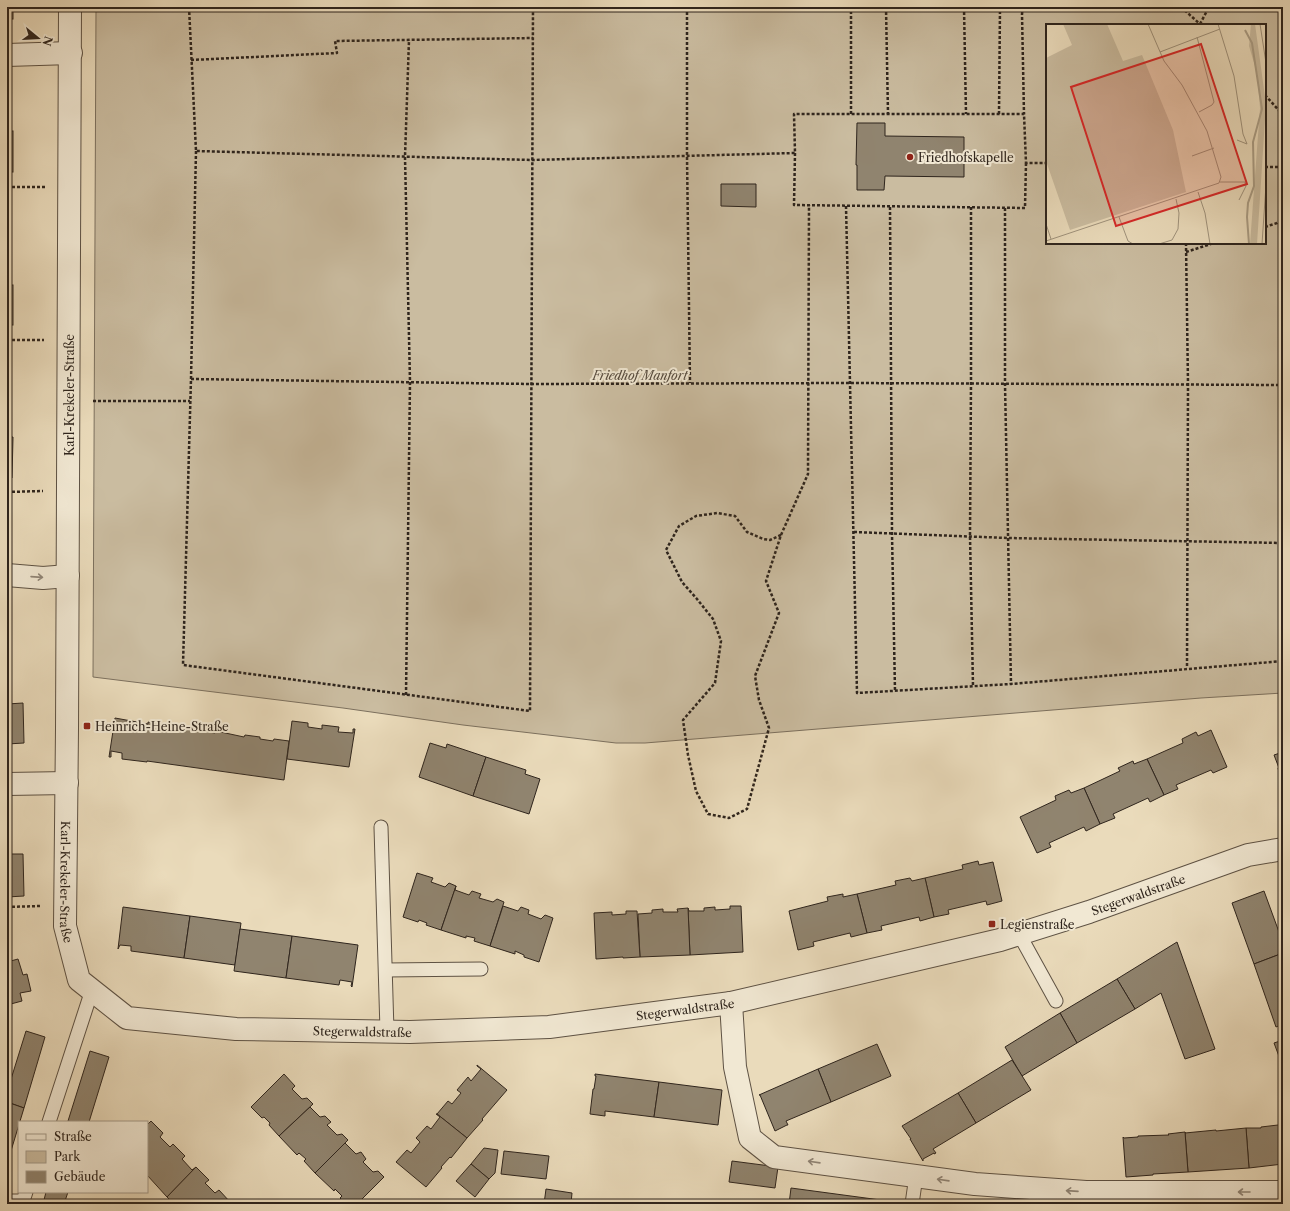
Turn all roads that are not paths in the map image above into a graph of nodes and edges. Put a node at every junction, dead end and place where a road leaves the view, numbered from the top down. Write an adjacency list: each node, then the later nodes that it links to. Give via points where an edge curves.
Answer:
1 (70, 7): 2 (street, Karl-Krekeler-Straße)
2 (71, 53): 3 (street); 5 (street, Karl-Krekeler-Straße)
3 (7, 55)
4 (7, 575): 5 (street, one-way to 5, via 43,578)
5 (68, 576): 6 (street, Karl-Krekeler-Straße)
6 (67, 783): 7 (street); 13 (street, Karl-Krekeler-Straße, via 64,926)
7 (7, 784)
8 (381, 827): 12 (lane)
9 (1283, 849): 10 (street, Stegerwaldstraße, via 1248,855 1089,912)
10 (1019, 934): 14 (lane); 15 (street, Stegerwaldstraße)
11 (480, 969): 12 (lane)
12 (386, 970): 16 (lane)
13 (86, 985): 16 (street, Stegerwaldstraße, via 127,1018 236,1029); 17 (lane)
14 (1056, 1001)
15 (730, 1003): 16 (street, Stegerwaldstraße, via 549,1027); 18 (street, one-way to 15, via 774,1157 750,1138 735,1067)
16 (387, 1031)
17 (49, 1121)
18 (916, 1176): 19 (street, one-way to 18, via 1086,1192 975,1184); 22 (lane)
19 (1283, 1192)
20 (26, 1193): 21 (lane, via 23,1201)
21 (7, 1202)
22 (912, 1204)

